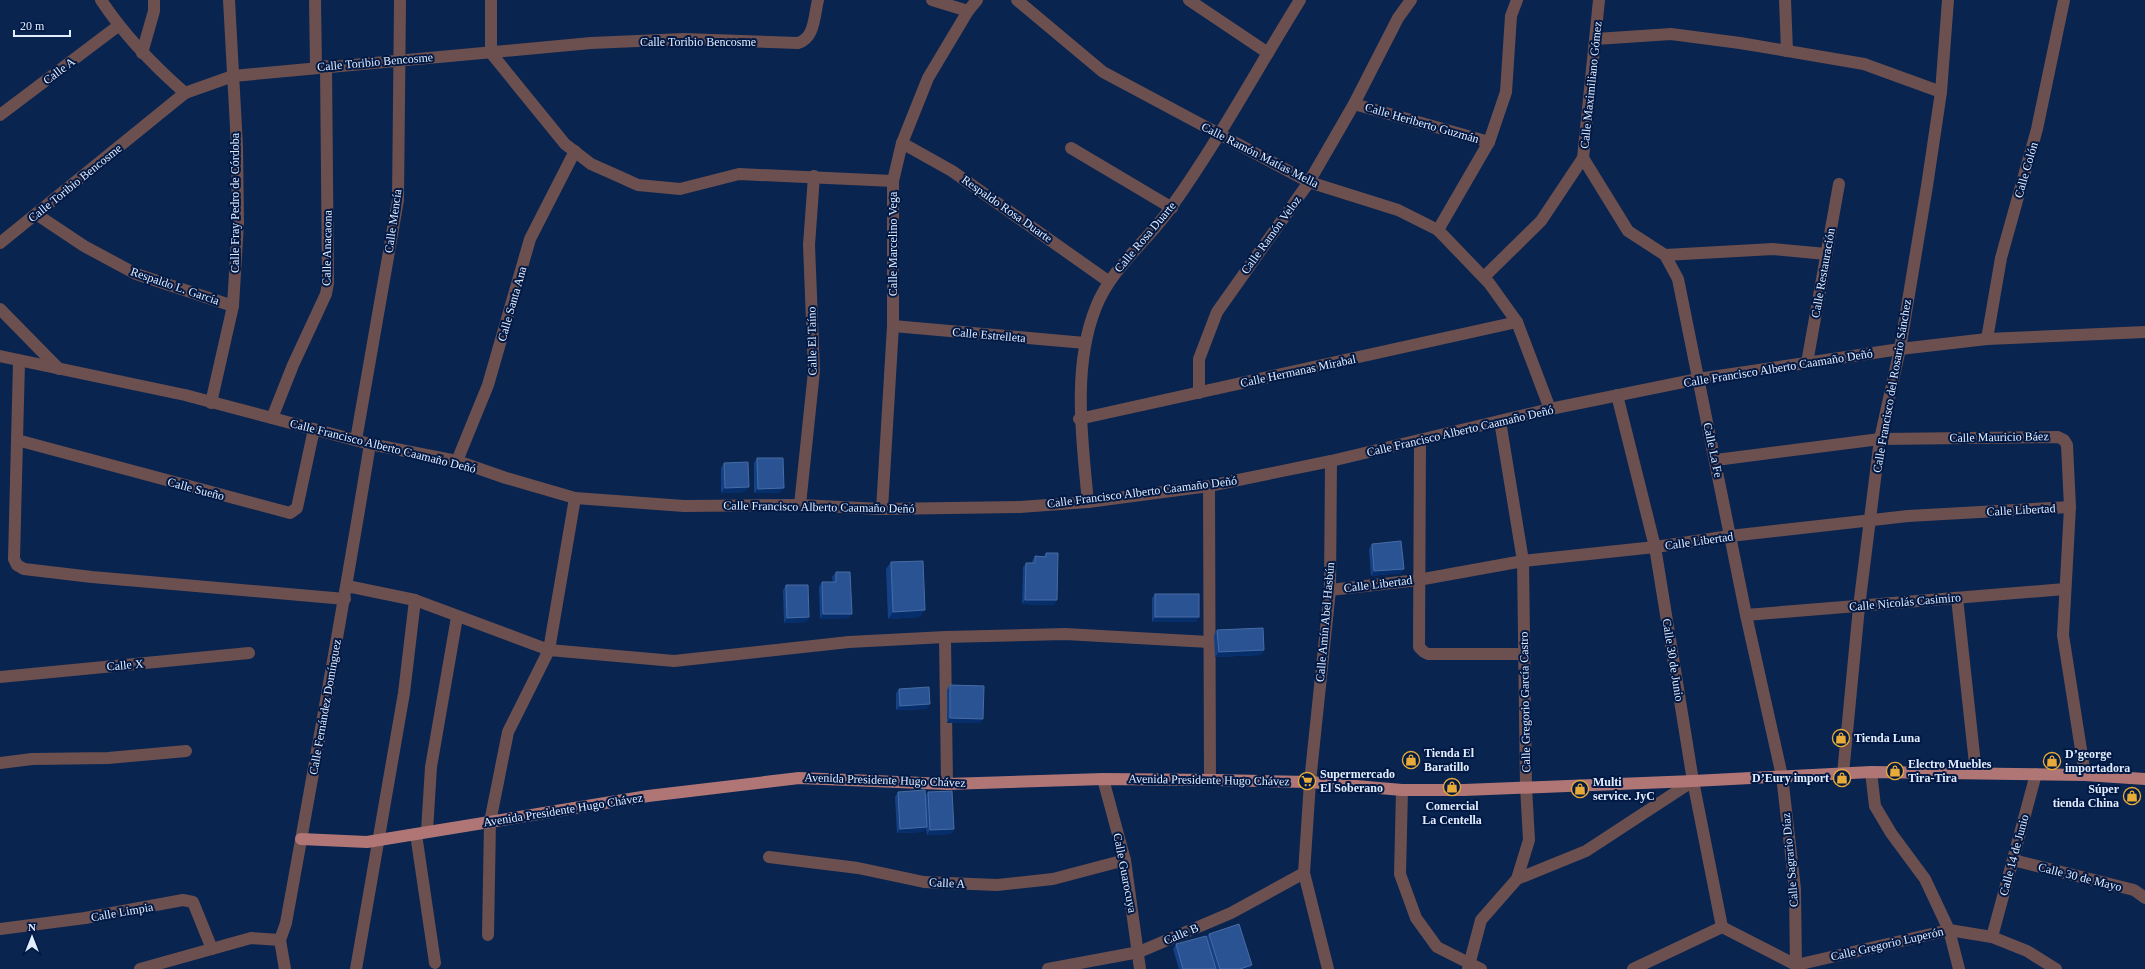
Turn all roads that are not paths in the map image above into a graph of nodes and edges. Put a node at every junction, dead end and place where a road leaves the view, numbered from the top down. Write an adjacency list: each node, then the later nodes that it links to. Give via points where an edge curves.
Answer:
1 (101, 0): 20 (street)
2 (154, 0): 23 (street, via 154,11)
3 (229, 0): 28 (street, Calle Fray Pedro de Córdoba)
4 (315, 0): 27 (street, Calle Anacaona)
5 (400, 0): 26 (street, Calle Mencía)
6 (491, 0): 24 (street)
7 (818, 0): 24 (street, Calle Toribio Bencosme, via 811,34 806,41 798,43 684,39 591,42)
8 (932, 0): 19 (street)
9 (978, 0): 19 (street, Calle Marcelino Vega)
10 (1018, 0): 33 (street, Calle Ramón Matías Mella, via 1103,72)
11 (1189, 0): 25 (street)
12 (1300, 0): 25 (street, Calle Rosa Duarte)
13 (1411, 0): 31 (street, Calle Ramón Veloz, via 1398,18)
14 (1517, 0): 34 (street, via 1511,16 1506,92)
15 (1599, 0): 21 (street, Calle Maximiliano Gómez)
16 (1786, 0): 22 (street)
17 (1948, 0): 29 (street, Calle Francisco del Rosario Sánchez)
18 (2064, 0): 56 (street, Calle Colón, via 2037,129 2001,258)
19 (968, 11): 35 (street, Calle Marcelino Vega, via 928,78)
20 (118, 26): 23 (street); 32 (street, Calle A)
21 (1596, 39): 22 (street, via 1671,34); 38 (street, Calle Maximiliano Gómez)
22 (1787, 52): 29 (street, via 1864,64)
23 (142, 53): 30 (street)
24 (491, 53): 26 (street, Calle Toribio Bencosme); 37 (street, via 566,144)
25 (1268, 53): 33 (street, Calle Rosa Duarte)
26 (401, 60): 27 (street, Calle Toribio Bencosme); 74 (street, Calle Mencía, via 398,200)
27 (321, 67): 28 (street, Calle Toribio Bencosme); 68 (street, Calle Anacaona, via 328,284 326,294)
28 (234, 76): 30 (street, Calle Toribio Bencosme); 51 (street, Calle Fray Pedro de Córdoba, via 238,223)
29 (1942, 92): 58 (street, Calle Francisco del Rosario Sánchez)
30 (185, 93): 44 (street, Calle Toribio Bencosme)
31 (1354, 104): 34 (street, Calle Heriberto Guzmán); 41 (street, Calle Ramón Veloz)
32 (0, 115)
33 (1219, 135): 41 (street, Calle Ramón Matías Mella); 43 (street, Calle Rosa Duarte)
34 (1489, 142): 45 (street)
35 (902, 143): 40 (street, Calle Marcelino Vega); 50 (street, Respaldo Rosa Duarte, via 952,171)
36 (1071, 148): 43 (street)
37 (575, 151): 39 (street, via 591,164 638,185 680,189 739,174); 78 (street, Calle Santa Ana, via 530,239 488,385)
38 (1583, 158): 48 (street, Calle La Fe, via 1628,231); 49 (street, Calle Maximiliano Gómez, via 1541,222)
39 (814, 176): 40 (street); 83 (street, Calle El Taíno, via 809,245 814,371)
40 (893, 181): 54 (street, Calle Marcelino Vega)
41 (1309, 182): 45 (street, Calle Ramón Matías Mella, via 1398,210); 64 (street, Calle Ramón Veloz, via 1217,312 1199,359)
42 (1839, 184): 47 (street, Calle Restauración)
43 (1172, 208): 50 (street, Calle Rosa Duarte)
44 (36, 214): 46 (street, Calle Toribio Bencosme); 51 (street, Respaldo L. García, via 84,246 136,274)
45 (1438, 230): 49 (street, Calle Ramón Matías Mella)
46 (0, 243)
47 (1826, 254): 48 (street, via 1773,249); 61 (street, Calle Restauración)
48 (1665, 255): 63 (street, Calle La Fe, via 1678,279)
49 (1484, 277): 53 (street, Calle Ramón Matías Mella)
50 (1108, 281): 57 (street, Calle Rosa Duarte, via 1095,308)
51 (234, 306): 66 (street, Calle Fray Pedro de Córdoba)
52 (0, 309): 62 (street)
53 (1517, 322): 64 (street, Calle Hermanas Mirabal); 67 (street, Calle Ramón Matías Mella)
54 (893, 326): 57 (street, Calle Estrelleta); 85 (street, Calle Marcelino Vega)
55 (2145, 332): 56 (street, Calle Francisco Alberto Caamaño Deñó)
56 (1987, 339): 58 (street, Calle Francisco Alberto Caamaño Deñó)
57 (1085, 343): 69 (street, Calle Rosa Duarte)
58 (1900, 349): 61 (street, Calle Francisco Alberto Caamaño Deñó); 72 (street, Calle Francisco del Rosario Sánchez)
59 (0, 356): 60 (street, Calle Francisco Alberto Caamaño Deñó)
60 (19, 362): 62 (street, Calle Francisco Alberto Caamaño Deñó); 73 (street)
61 (1807, 363): 63 (street, Calle Francisco Alberto Caamaño Deñó)
62 (59, 369): 66 (street, Calle Francisco Alberto Caamaño Deñó)
63 (1698, 379): 65 (street, Calle Francisco Alberto Caamaño Deñó); 77 (street, Calle La Fe)
64 (1199, 393): 69 (street, Calle Hermanas Mirabal)
65 (1617, 395): 67 (street, Calle Francisco Alberto Caamaño Deñó); 88 (street, Calle 30 de Junio)
66 (211, 403): 68 (street, Calle Francisco Alberto Caamaño Deñó)
67 (1550, 409): 70 (street, Calle Francisco Alberto Caamaño Deñó)
68 (272, 418): 71 (street, Calle Francisco Alberto Caamaño Deñó)
69 (1079, 419): 82 (street, Calle Rosa Duarte)
70 (1500, 421): 75 (street, Calle Francisco Alberto Caamaño Deñó); 89 (street, Calle Gregorio García Castro)
71 (314, 429): 73 (street, Calle Sueño, via 297,508 290,513); 74 (street, Calle Francisco Alberto Caamaño Deñó)
72 (1880, 439): 77 (street, Calle Mauricio Báez); 84 (street, Calle Mauricio Báez, via 2058,436 2067,445); 86 (street, Calle Francisco del Rosario Sánchez)
73 (17, 440): 95 (street, via 14,559 17,565 24,569)
74 (356, 440): 76 (street, Calle Francisco Alberto Caamaño Deñó)
75 (1420, 440): 79 (street, Calle Francisco Alberto Caamaño Deñó); 90 (street)
76 (370, 444): 78 (street, Calle Francisco Alberto Caamaño Deñó); 91 (street, Calle Fernández Domínguez)
77 (1716, 460): 87 (street, Calle La Fe)
78 (457, 461): 81 (street, Calle Francisco Alberto Caamaño Deñó)
79 (1331, 462): 80 (street, Calle Francisco Alberto Caamaño Deñó); 93 (street, Calle Amín Abel Hasbún)
80 (1209, 486): 82 (street, Calle Francisco Alberto Caamaño Deñó); 101 (street)
81 (575, 498): 83 (street, Calle Francisco Alberto Caamaño Deñó, via 684,506); 102 (street)
82 (1088, 502): 85 (street, Calle Francisco Alberto Caamaño Deñó, via 1020,507)
83 (800, 505): 85 (street, Calle Francisco Alberto Caamaño Deñó)
84 (2070, 507): 86 (street, Calle Libertad, via 1908,516); 92 (street, Calle Mauricio Báez)
85 (882, 509)
86 (1870, 522): 87 (street, Calle Libertad); 97 (street, Calle Francisco del Rosario Sánchez)
87 (1730, 536): 88 (street, Calle Libertad); 98 (street, Calle La Fe)
88 (1655, 547): 89 (street, Calle Libertad); 117 (street, Calle 30 de Junio)
89 (1523, 561): 90 (street, Calle Libertad); 104 (street, Calle Gregorio García Castro)
90 (1418, 580): 93 (street, Calle Libertad); 104 (street, via 1419,647 1424,652)
91 (347, 586): 95 (street, Calle Fernández Domínguez); 96 (street)
92 (2065, 589): 94 (street, Calle Nicolás Casimiro); 112 (street, Calle Mauricio Báez, via 2063,635)
93 (1330, 590): 118 (street, Calle Amín Abel Hasbún)
94 (1957, 598): 97 (street, Calle Nicolás Casimiro); 109 (street)
95 (345, 599): 124 (street, Calle Fernández Domínguez)
96 (415, 600): 99 (street); 125 (street, via 404,693)
97 (1859, 606): 98 (street, Calle Nicolás Casimiro); 110 (street, Calle Francisco del Rosario Sánchez)
98 (1746, 615): 113 (street, Calle La Fe)
99 (457, 617): 102 (street); 123 (street)
100 (945, 637): 101 (street, via 1065,634); 102 (street, via 849,642 674,660); 119 (street)
101 (1210, 642): 116 (street)
102 (549, 650): 122 (street, via 508,732)
103 (249, 653): 105 (street, Calle X)
104 (1524, 654): 120 (street, Calle Gregorio García Castro)
105 (0, 676)
106 (186, 751): 107 (street)
107 (0, 763)
108 (1870, 772): 109 (main road, Avenida Presidente Hugo Chávez); 110 (main road, Avenida Presidente Hugo Chávez); 134 (street, via 1875,806 1891,833 1925,879)
109 (1976, 773): 111 (main road, Avenida Presidente Hugo Chávez)
110 (1843, 774): 113 (main road, Avenida Presidente Hugo Chávez)
111 (2036, 774): 112 (main road, Avenida Presidente Hugo Chávez); 128 (street, Calle 14 de Junio)
112 (2085, 775): 115 (main road, Avenida Presidente Hugo Chávez)
113 (1782, 776): 117 (main road, Avenida Presidente Hugo Chávez); 142 (street, Calle Sagrario Díaz, via 1795,889)
114 (1103, 779): 116 (main road, Avenida Presidente Hugo Chávez); 119 (main road, Avenida Presidente Hugo Chávez); 127 (street, Calle Guarocuya)
115 (2145, 779)
116 (1210, 780): 118 (main road, Avenida Presidente Hugo Chávez)
117 (1693, 781): 120 (main road, Avenida Presidente Hugo Chávez); 130 (street, via 1586,851); 132 (street, Calle 30 de Junio)
118 (1310, 782): 121 (main road, Avenida Presidente Hugo Chávez); 129 (street, Calle Amín Abel Hasbún)
119 (947, 784): 122 (main road, Avenida Presidente Hugo Chávez, via 799,778 648,796)
120 (1526, 787): 121 (main road, Avenida Presidente Hugo Chávez); 130 (street, Calle Gregorio García Castro, via 1528,840)
121 (1402, 790): 141 (street, via 1400,874 1416,918 1437,947)
122 (490, 822): 123 (main road, Avenida Presidente Hugo Chávez); 135 (street)
123 (421, 833): 125 (main road, Avenida Presidente Hugo Chávez); 140 (street)
124 (301, 839): 125 (main road, Avenida Presidente Hugo Chávez, via 367,842); 137 (street, Calle Fernández Domínguez, via 286,923)
125 (379, 840): 145 (street)
126 (769, 857): 127 (street, Calle A, via 858,868 924,882 997,885 1053,879)
127 (1125, 860): 139 (street, Calle Guarocuya)
128 (2013, 860): 131 (street, Calle 30 de Mayo, via 2134,890); 136 (street, Calle 14 de Junio)
129 (1304, 873): 139 (street, Calle B, via 1231,914); 148 (street, Calle Amín Abel Hasbún)
130 (1517, 879): 141 (street, Calle Gregorio García Castro, via 1481,920)
131 (2145, 898)
132 (1722, 927): 142 (street); 150 (street)
133 (0, 929): 138 (street, Calle Limpia, via 101,916 183,900 194,902)
134 (1948, 930): 136 (street, Calle Gregorio Luperón); 142 (street, Calle Gregorio Luperón); 151 (street)
135 (488, 935)
136 (1992, 937): 152 (street, Calle Gregorio Luperón, via 2026,950)
137 (280, 940): 138 (street, via 251,938); 144 (street, Calle Fernández Domínguez)
138 (212, 949): 143 (street)
139 (1139, 952): 146 (street, Calle B); 147 (street, Calle Guarocuya)
140 (435, 963)
141 (1468, 966): 149 (street)
142 (1796, 967)
143 (140, 969)
144 (285, 969)
145 (356, 969)
146 (1048, 969)
147 (1140, 969)
148 (1328, 969)
149 (1481, 969)
150 (1633, 969)
151 (1959, 969)
152 (2056, 969)

